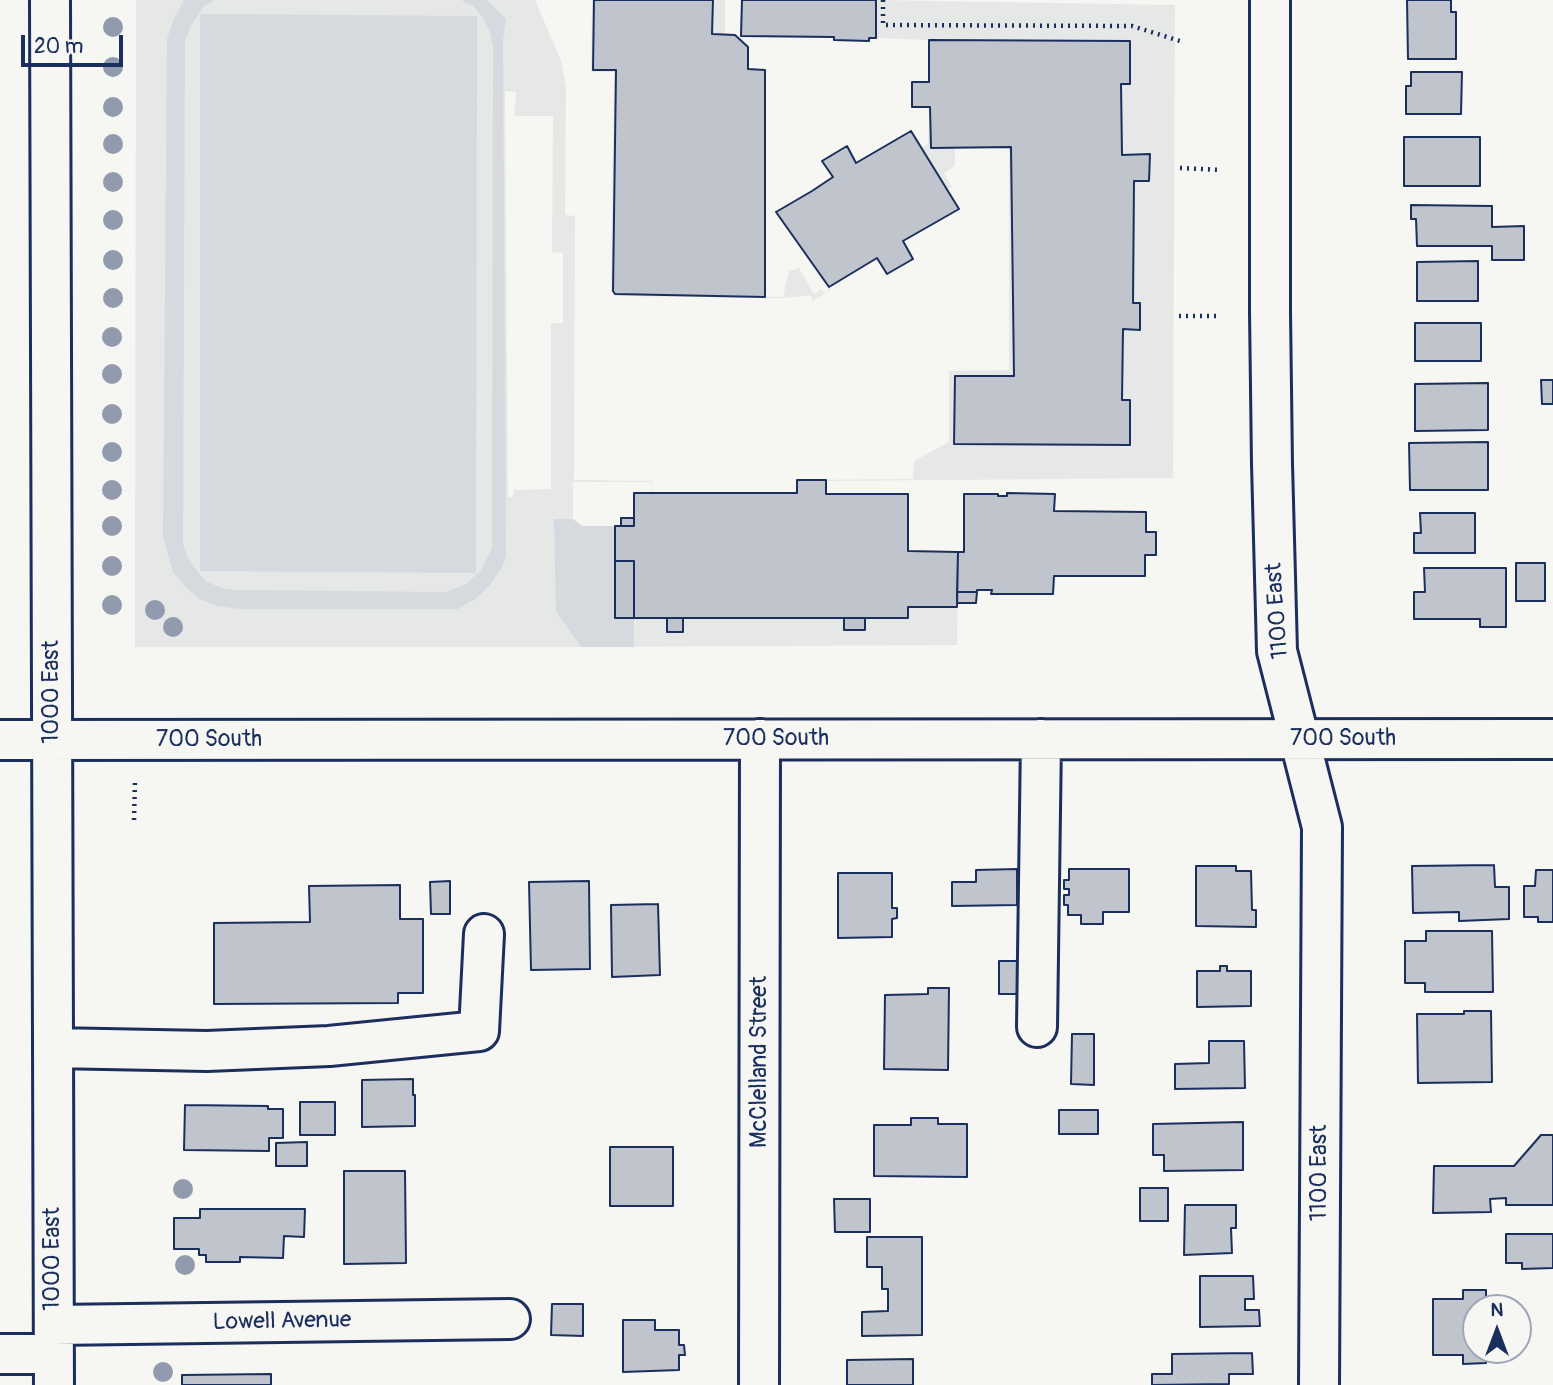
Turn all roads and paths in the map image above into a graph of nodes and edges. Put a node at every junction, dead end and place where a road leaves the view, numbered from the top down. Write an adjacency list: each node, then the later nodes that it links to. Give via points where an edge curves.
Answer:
1 (50, 0): 14 (street, 1000 East)
2 (883, 0): 4 (path, via 883,25 1132,26)
3 (1270, 0): 11 (street, 1100 East, via 1276,631)
4 (1180, 41)
5 (1180, 168): 6 (path)
6 (1221, 170)
7 (1179, 316): 8 (path)
8 (1219, 316)
9 (760, 739): 10 (street, 700 South); 14 (street, 700 South); 23 (street, McClelland Street)
10 (1041, 739): 11 (street, 700 South); 18 (street)
11 (1299, 739): 12 (street, 700 South); 24 (street, 1100 East, via 1322,827)
12 (1553, 739)
13 (0, 740): 14 (street, 700 South)
14 (52, 740): 19 (street, 1000 East)
15 (135, 780): 16 (path)
16 (134, 820)
17 (484, 934): 19 (street, via 479,1031 220,1051)
18 (1037, 1027)
19 (53, 1048): 22 (street, 1000 East)
20 (510, 1319): 22 (street, Lowell Avenue)
21 (0, 1354): 22 (street, Lowell Avenue)
22 (54, 1355)
23 (759, 1385)
24 (1319, 1385)

